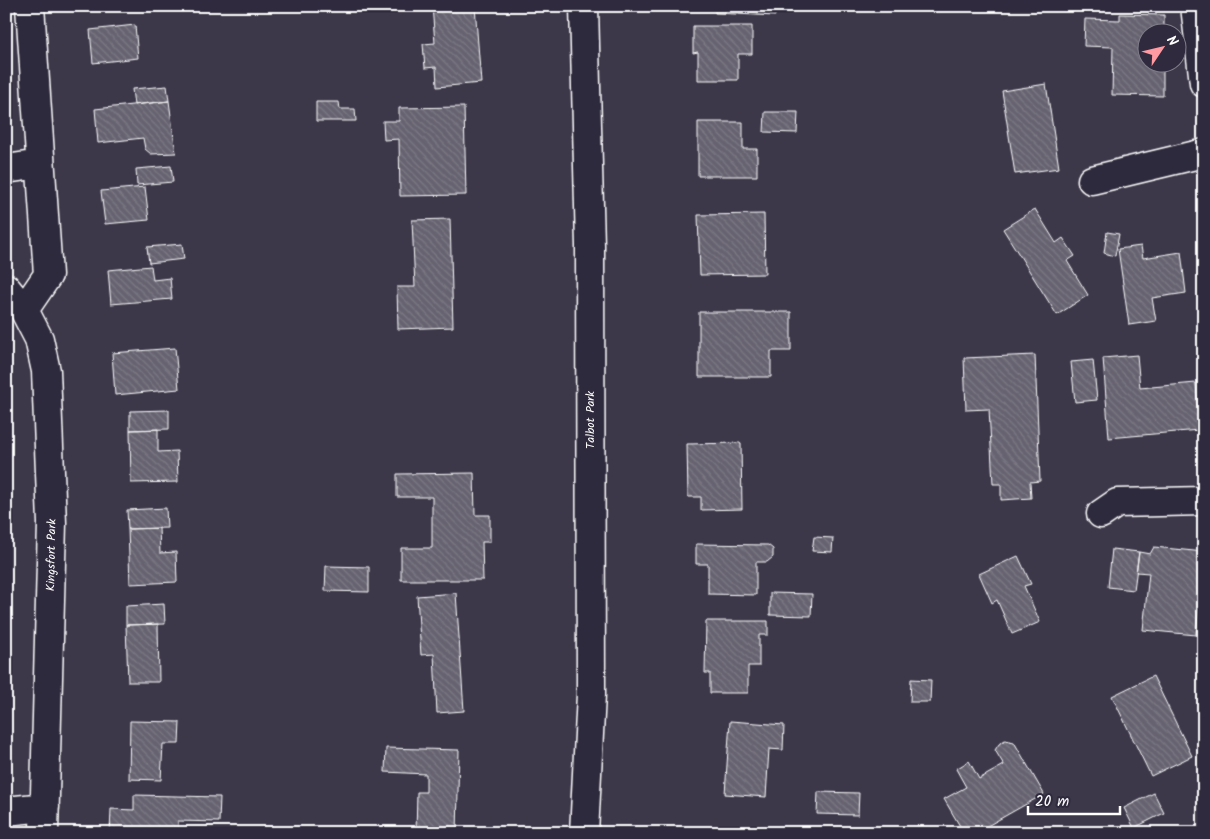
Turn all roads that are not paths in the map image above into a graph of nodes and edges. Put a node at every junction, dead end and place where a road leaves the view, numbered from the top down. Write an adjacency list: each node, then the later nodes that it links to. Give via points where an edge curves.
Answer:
1 (30, 6): 6 (street)
2 (584, 6): 15 (street, Talbot Park, via 590,246 591,694)
3 (1195, 6): 4 (street)
4 (1204, 83)
5 (1204, 153): 8 (street)
6 (40, 164): 7 (street); 10 (street, via 48,275)
7 (6, 169)
8 (1092, 180)
9 (6, 288): 10 (street, Kingsfort Park)
10 (24, 310): 14 (street, Kingsfort Park, via 39,339 46,371 52,523)
11 (1204, 501): 12 (street, via 1117,503)
12 (1101, 514)
13 (6, 810): 14 (street)
14 (44, 820)
15 (584, 833)

